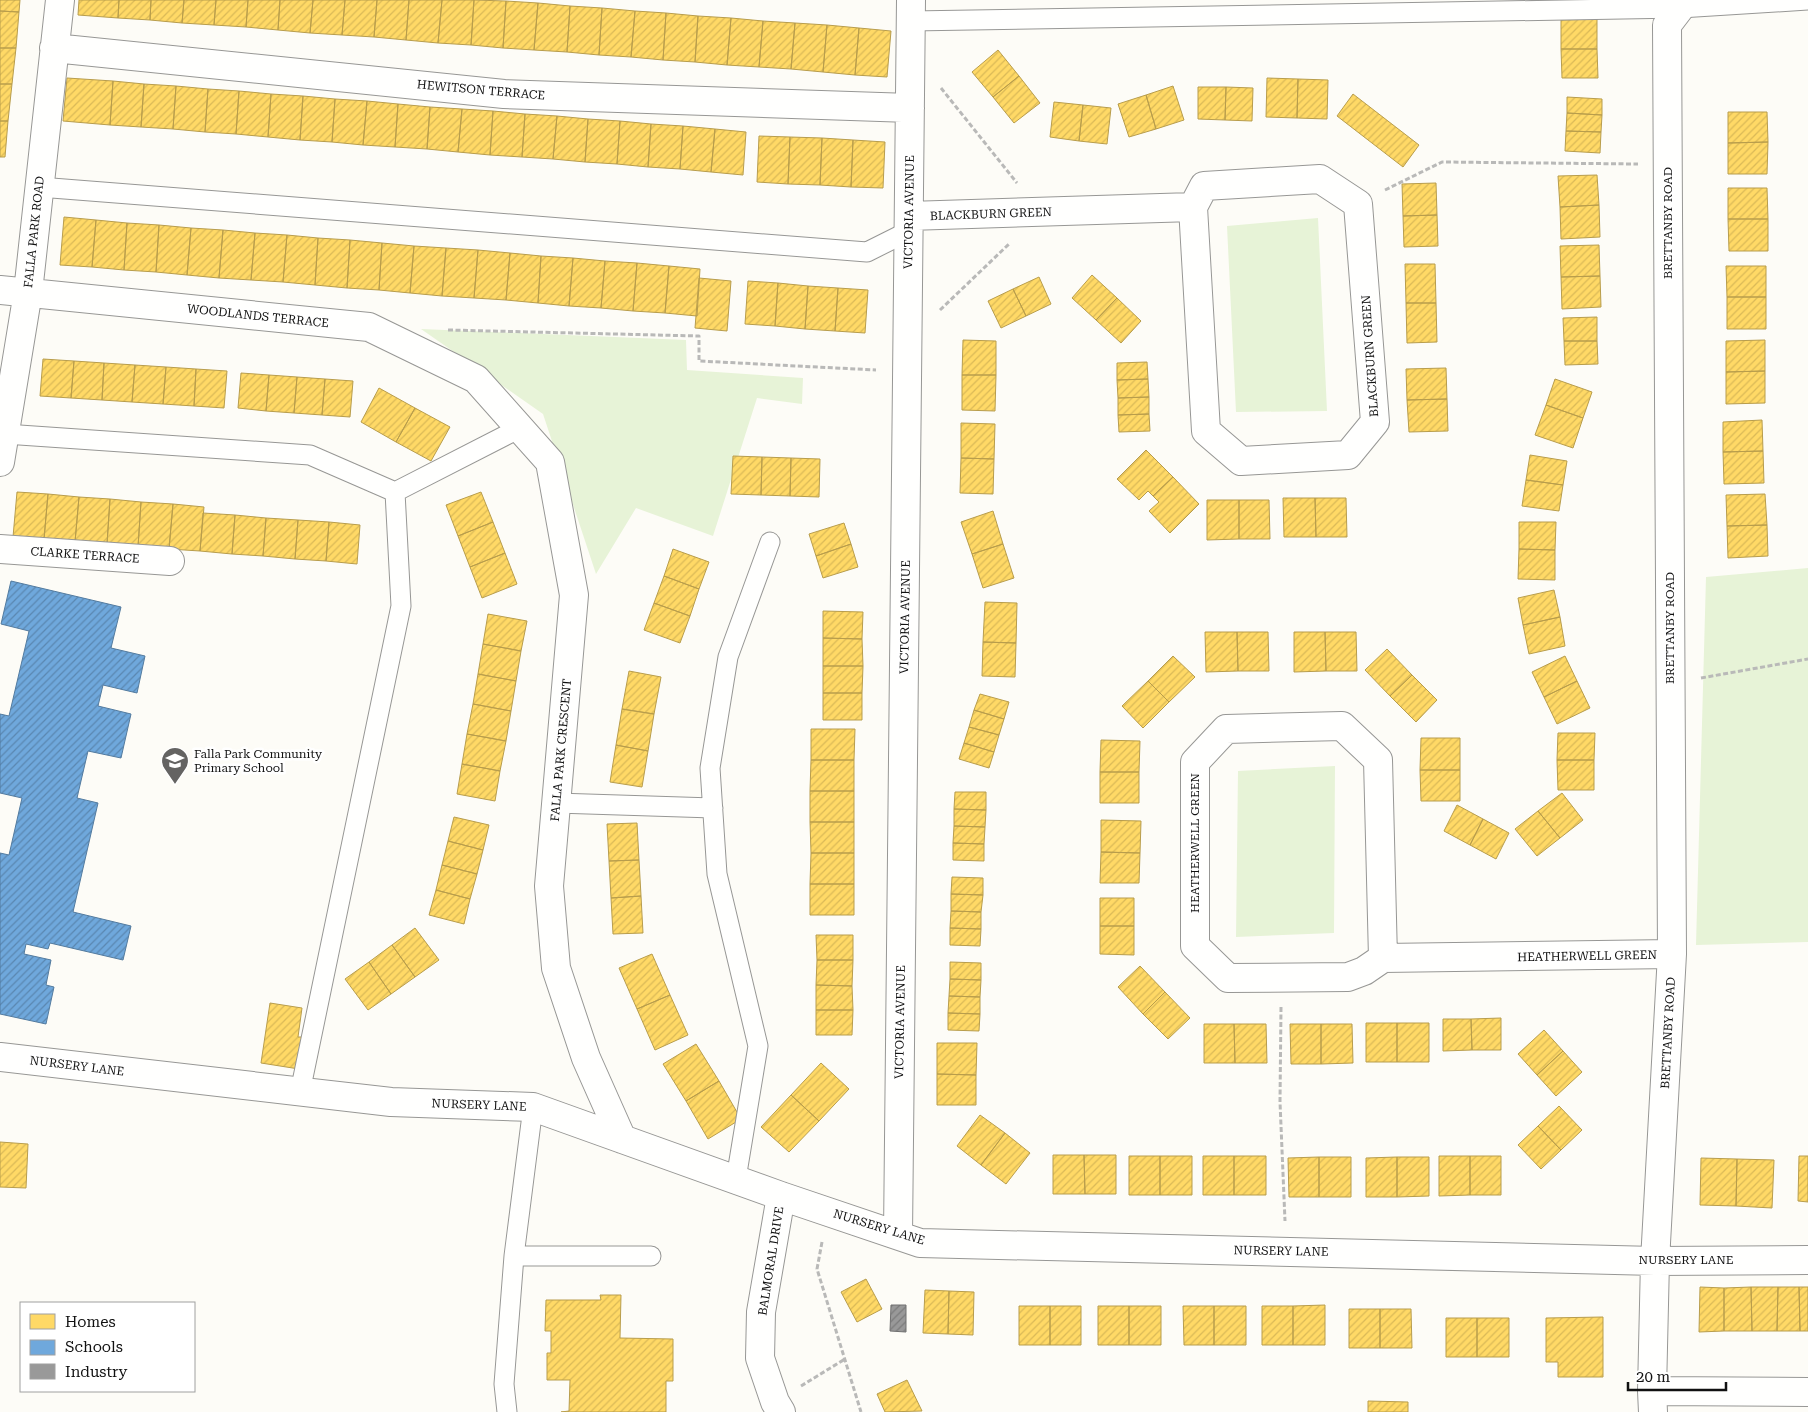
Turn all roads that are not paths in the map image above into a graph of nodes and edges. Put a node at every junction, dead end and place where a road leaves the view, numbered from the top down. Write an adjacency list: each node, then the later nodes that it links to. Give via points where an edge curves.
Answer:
1 (60, 0): 5 (street, FALLA PARK ROAD)
2 (1808, 0): 3 (lane)
3 (1680, 4): 4 (lane); 22 (street, BRETTANBY ROAD, via 1667,25)
4 (911, 11): 6 (street, VICTORIA AVENUE)
5 (54, 48): 6 (street, HEWITSON TERRACE, via 504,94); 7 (street, FALLA PARK ROAD)
6 (910, 108): 9 (street, VICTORIA AVENUE)
7 (39, 187): 9 (lane, via 867,252); 11 (street, FALLA PARK ROAD)
8 (1193, 207): 8 (street, BLACKBURN GREEN, via 1206,431 1241,461 1348,455 1375,422 1358,204 1320,179 1204,186); 9 (street, BLACKBURN GREEN, via 1020,213)
9 (909, 223): 30 (street, VICTORIA AVENUE)
10 (0, 290): 11 (street, WOODLANDS TERRACE)
11 (28, 292): 12 (street, WOODLANDS TERRACE, via 369,327); 14 (street, FALLA PARK ROAD)
12 (476, 379): 13 (street, FALLA PARK CRESCENT)
13 (520, 428): 16 (lane); 20 (street, FALLA PARK CRESCENT, via 550,462 574,595)
14 (5, 434): 15 (street, FALLA PARK ROAD); 16 (lane, via 310,456)
15 (0, 462)
16 (395, 492): 25 (lane, via 401,606)
17 (770, 542): 21 (lane, via 728,657 710,768)
18 (0, 549): 19 (street, CLARKE TERRACE)
19 (170, 561)
20 (556, 803): 21 (lane); 27 (street, FALLA PARK CRESCENT, via 549,886 556,968 586,1058)
21 (713, 808): 28 (lane, via 717,874 758,1046)
22 (1672, 954): 23 (street, HEATHERWELL GREEN); 34 (street, BRETTANBY ROAD)
23 (1382, 958): 23 (street, HEATHERWELL GREEN, via 1378,760 1342,726 1226,729 1195,762 1195,946 1228,978 1348,977 1364,971)
24 (0, 1057): 25 (street, NURSERY LANE)
25 (300, 1092): 26 (street, NURSERY LANE, via 391,1102)
26 (532, 1106): 27 (street, NURSERY LANE); 31 (lane)
27 (622, 1139): 28 (street, NURSERY LANE)
28 (736, 1179): 29 (street, NURSERY LANE)
29 (782, 1196): 30 (street, NURSERY LANE); 37 (street, BALMORAL DRIVE, via 761,1312 760,1358)
30 (898, 1235): 34 (street, NURSERY LANE, via 920,1243)
31 (514, 1256): 32 (lane); 38 (lane, via 504,1384)
32 (651, 1256)
33 (1808, 1260): 34 (street, NURSERY LANE)
34 (1655, 1261): 36 (street, BRETTANBY ROAD)
35 (1808, 1392): 36 (street)
36 (1652, 1401)
37 (778, 1407)
38 (507, 1412)

